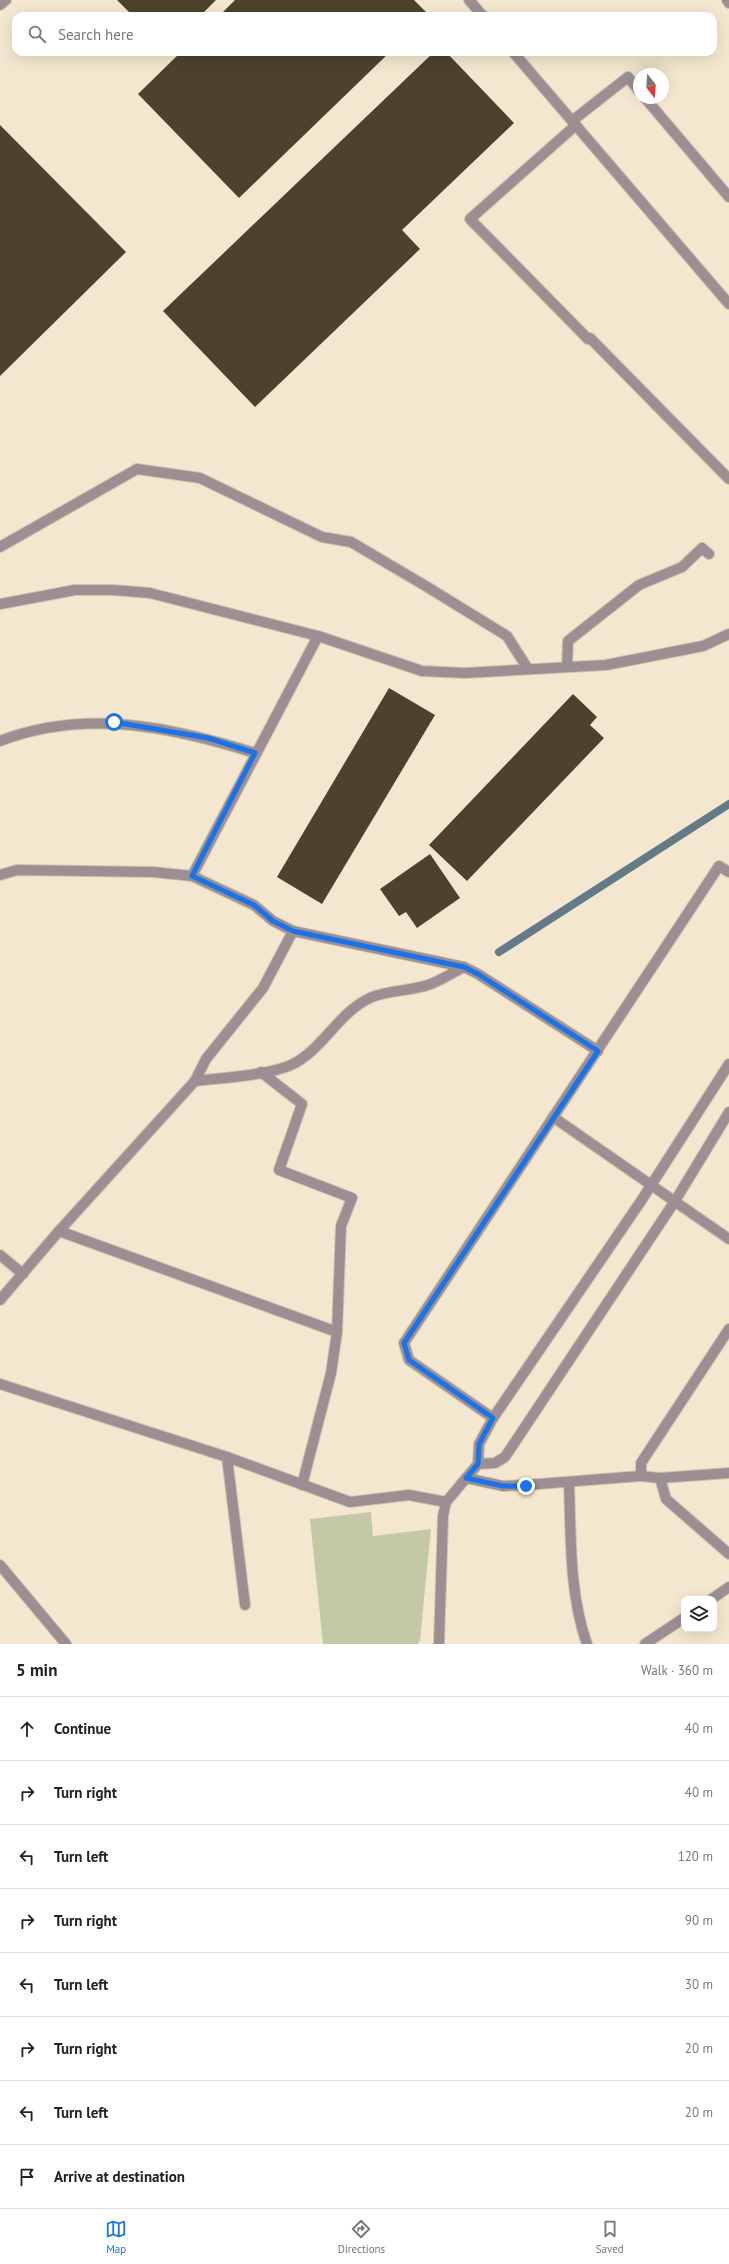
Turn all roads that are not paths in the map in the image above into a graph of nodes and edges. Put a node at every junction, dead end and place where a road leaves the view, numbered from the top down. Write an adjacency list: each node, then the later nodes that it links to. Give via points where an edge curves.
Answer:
1 (6, 0): 5 (street)
2 (469, 0): 6 (street)
3 (727, 0): 4 (street)
4 (729, 3)
5 (0, 6)
6 (480, 12)
7 (516, 56): 10 (street)
8 (633, 83): 10 (street, via 628,77)
9 (650, 104): 11 (street)
10 (574, 123): 12 (street); 13 (street, via 470,219)
11 (729, 197)
12 (729, 304)
13 (729, 479)
14 (0, 547): 20 (street, via 137,469 200,478 322,537 351,542 424,584 507,636)
15 (709, 554): 19 (street, via 702,548 682,567 639,585 627,594 568,641)
16 (0, 604): 18 (street, via 75,590 150,593)
17 (729, 634): 19 (street, via 703,646 606,664)
18 (318, 636): 20 (street, via 422,671 466,673); 22 (street)
19 (567, 666): 20 (street)
20 (528, 669)
21 (0, 741): 22 (street, via 77,724 114,722 208,738)
22 (255, 753): 25 (street)
23 (729, 872): 28 (street, via 719,866)
24 (0, 875): 25 (street, via 17,870 153,872)
25 (192, 876): 26 (street, via 254,905 273,921)
26 (293, 931): 27 (street); 31 (street, via 263,988 206,1059)
27 (464, 967): 28 (street); 30 (street, via 428,985 372,997 358,1006 310,1052 291,1065)
28 (598, 1051): 33 (street)
29 (729, 1064): 34 (street)
30 (261, 1072): 31 (street); 42 (street, via 302,1104 279,1170 352,1198 341,1226)
31 (196, 1081): 36 (street)
32 (729, 1112): 35 (street)
33 (553, 1117): 34 (street); 44 (street, via 404,1343 409,1360)
34 (652, 1184): 35 (street); 44 (street)
35 (675, 1201): 37 (street); 46 (street, via 505,1456 495,1463)
36 (59, 1231): 39 (street); 42 (street)
37 (729, 1238)
38 (0, 1255): 39 (street)
39 (23, 1274): 40 (street)
40 (0, 1300)
41 (729, 1329): 48 (street, via 641,1463)
42 (337, 1332): 52 (street, via 331,1373)
43 (0, 1384): 45 (street)
44 (493, 1418): 46 (street, via 479,1444)
45 (227, 1457): 52 (street); 58 (street)
46 (478, 1464): 49 (street)
47 (729, 1472): 50 (street)
48 (641, 1476): 50 (street); 51 (street)
49 (466, 1478): 51 (street, via 503,1486); 53 (street)
50 (660, 1478): 54 (street, via 666,1499)
51 (569, 1483): 62 (street, via 572,1559 579,1614)
52 (302, 1485): 53 (street, via 350,1502 409,1495)
53 (446, 1502): 61 (street, via 443,1516)
54 (729, 1554)
55 (0, 1565): 60 (street)
56 (729, 1587): 57 (street)
57 (716, 1596)
58 (244, 1605)
59 (681, 1620): 63 (street)
60 (66, 1644)
61 (439, 1644)
62 (587, 1644)
63 (645, 1644)

